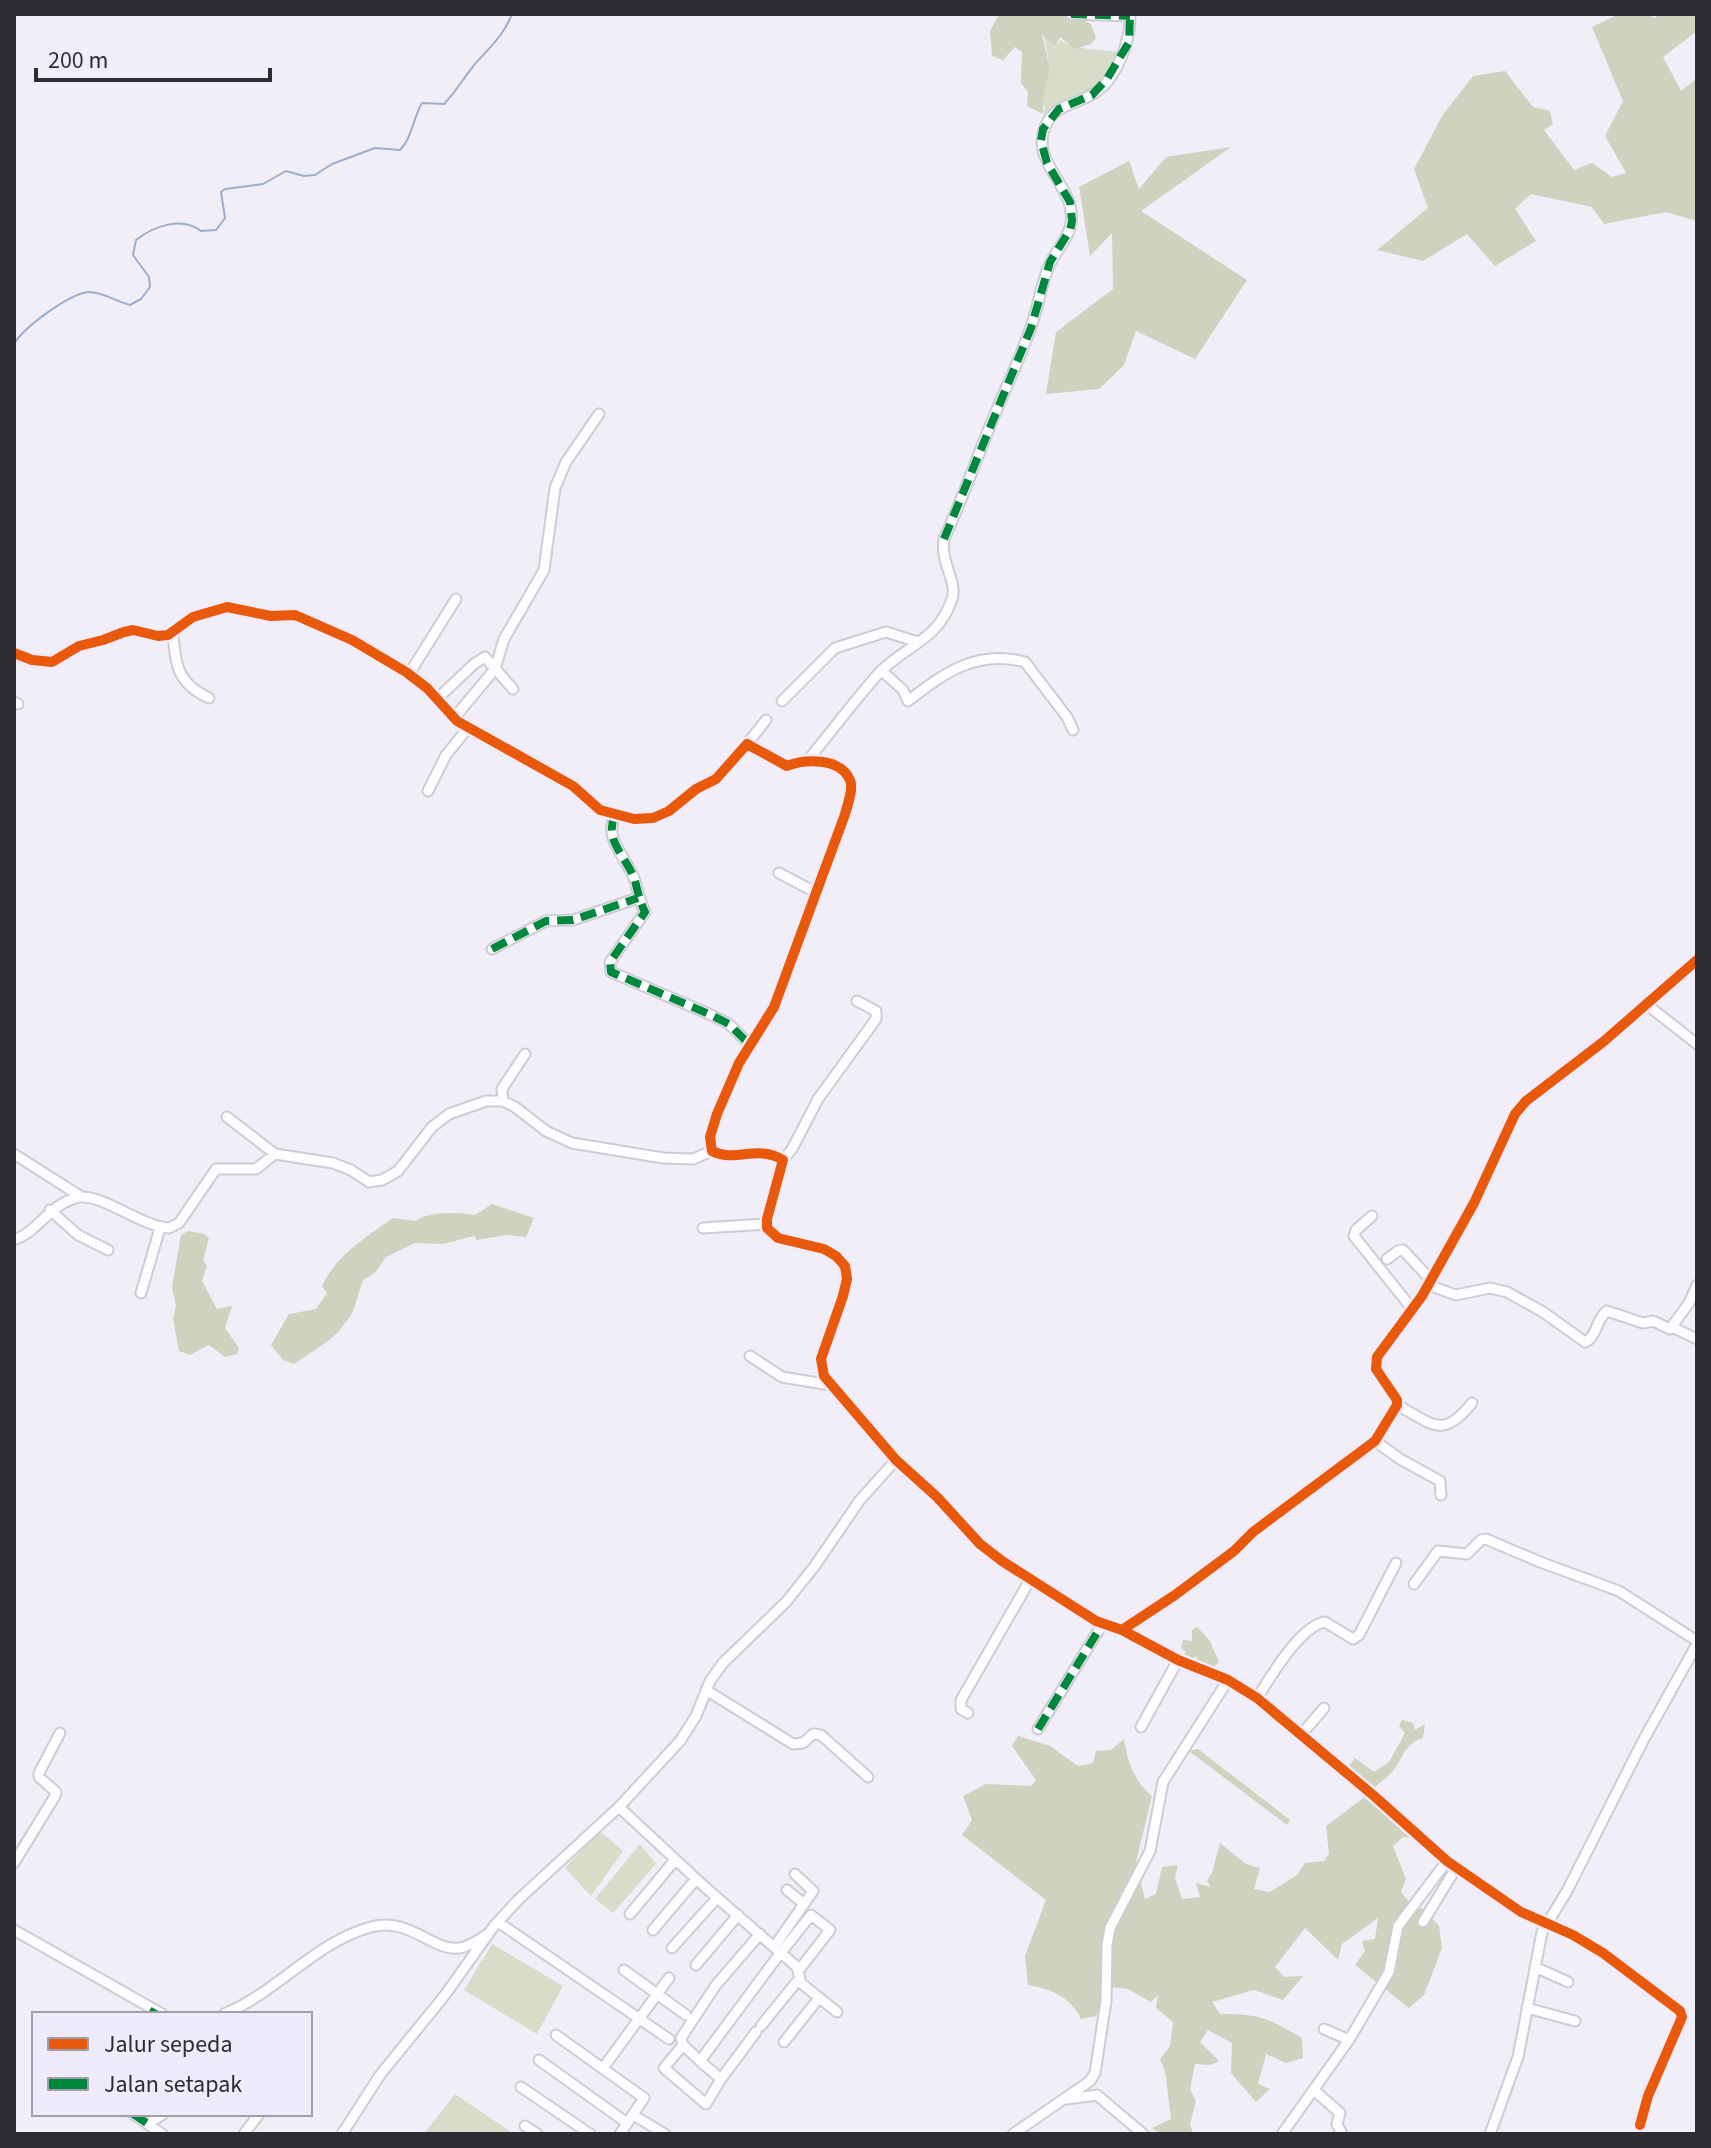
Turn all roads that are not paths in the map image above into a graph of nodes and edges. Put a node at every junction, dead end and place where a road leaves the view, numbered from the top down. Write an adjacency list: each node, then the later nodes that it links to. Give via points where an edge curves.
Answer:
1 (1071, 14): 2 (street)
2 (1130, 15): 6 (street, via 1129,42 1107,79 1092,95 1059,109 1043,129 1047,163 1070,202 1070,230 1050,262 1031,328 944,539 953,597 934,632)
3 (599, 414): 8 (street, via 560,475 544,570 504,639)
4 (456, 599): 10 (street)
5 (173, 633): 7 (street, via 124,632 79,646 52,662); 10 (street, via 193,617 227,607 271,616 292,614 352,640); 12 (street, via 184,682)
6 (918, 642): 9 (street); 14 (street, via 886,632 835,648)
7 (14, 653)
8 (495, 669): 11 (street); 13 (street, via 483,658); 15 (street)
9 (882, 671): 18 (street, via 908,701 954,668 990,658 1025,662); 20 (street)
10 (409, 674): 13 (street)
11 (513, 689)
12 (209, 698)
13 (437, 699): 15 (street)
14 (782, 701)
15 (454, 718): 17 (street)
16 (766, 720): 19 (street)
17 (468, 728): 21 (street, via 446,755); 22 (street)
18 (1073, 730)
19 (747, 744): 20 (street, via 786,766); 22 (street, via 716,779 666,813 638,819)
20 (808, 760): 24 (street, via 830,765 851,783 844,817)
21 (428, 791)
22 (615, 815): 25 (street, via 612,838 634,878)
23 (779, 873): 24 (street)
24 (815, 892): 31 (street, via 774,1007)
25 (638, 898): 26 (street, via 573,920 551,919); 31 (street, via 644,915 610,962 611,972 729,1024)
26 (492, 949)
27 (1697, 960): 29 (street)
28 (857, 1001): 38 (street, via 876,1011 876,1019 818,1099)
29 (1646, 1004): 30 (street); 48 (street, via 1515,1114 1474,1203)
30 (1697, 1044)
31 (750, 1045): 35 (street, via 717,1114)
32 (525, 1054): 33 (street, via 502,1089)
33 (503, 1101): 35 (street, via 572,1143 663,1158 693,1159); 37 (street, via 449,1114 432,1127 398,1171 373,1183 333,1163)
34 (227, 1117): 37 (street)
35 (712, 1151): 38 (street, via 765,1152)
36 (14, 1154): 39 (street)
37 (275, 1154): 43 (street, via 256,1169 216,1169 179,1223)
38 (783, 1160): 42 (street)
39 (80, 1196): 40 (street); 43 (street)
40 (50, 1210): 45 (street, via 27,1235); 46 (street, via 78,1235)
41 (1372, 1216): 51 (street, via 1354,1236)
42 (766, 1224): 44 (street); 55 (street, via 778,1238 834,1254 846,1269 843,1296 821,1359)
43 (160, 1228): 50 (street)
44 (703, 1228)
45 (14, 1240)
46 (108, 1250)
47 (1387, 1259): 48 (street, via 1403,1250)
48 (1429, 1282): 51 (street); 52 (street, via 1456,1295 1490,1288 1507,1292 1585,1342 1607,1311)
49 (1697, 1285): 52 (street)
50 (141, 1293)
51 (1413, 1310): 57 (street, via 1375,1363)
52 (1672, 1327): 53 (street)
53 (1697, 1339)
54 (750, 1356): 55 (street, via 782,1377)
55 (830, 1385): 59 (street)
56 (1472, 1403): 57 (street, via 1446,1425)
57 (1397, 1405): 58 (street)
58 (1375, 1441): 60 (street, via 1440,1481); 65 (street)
59 (896, 1460): 62 (street, via 980,1544); 69 (street, via 786,1602 725,1660)
60 (1441, 1495)
61 (1396, 1563): 70 (street, via 1356,1638 1325,1622 1316,1624 1286,1655)
62 (1030, 1580): 64 (street); 72 (street, via 961,1700 961,1709)
63 (1414, 1584): 66 (street, via 1438,1551 1467,1554 1481,1540 1491,1540 1619,1591)
64 (1103, 1623): 65 (street); 74 (street)
65 (1122, 1630): 67 (street)
66 (1697, 1642): 92 (street)
67 (1178, 1660): 68 (street); 73 (street)
68 (1228, 1680): 70 (street); 126 (street, via 1163,1782 1150,1851 1110,1928 1095,2073)
69 (706, 1690): 77 (street, via 793,1744 821,1735); 78 (street, via 680,1741)
70 (1257, 1698): 76 (street)
71 (1324, 1708): 76 (street)
72 (968, 1713)
73 (1141, 1727)
74 (1038, 1729)
75 (60, 1733): 81 (street, via 39,1773 55,1796)
76 (1301, 1735): 80 (street)
77 (868, 1777)
78 (619, 1807): 79 (street); 90 (street)
79 (675, 1860): 84 (street); 88 (street)
80 (1447, 1861): 82 (street); 117 (street, via 1398,1926 1389,1972)
81 (14, 1863)
82 (1456, 1868): 91 (street); 92 (street)
83 (795, 1874): 87 (street, via 813,1891)
84 (696, 1879): 86 (street); 94 (street)
85 (787, 1890): 87 (street)
86 (717, 1898): 89 (street); 97 (street)
87 (804, 1904): 98 (street)
88 (630, 1914)
89 (738, 1915): 96 (street); 99 (street)
90 (498, 1922): 95 (street); 112 (street)
91 (1423, 1922)
92 (1545, 1925): 100 (street); 132 (street, via 1603,1953 1682,2014)
93 (14, 1930): 108 (street)
94 (653, 1930)
95 (489, 1933): 109 (street, via 468,1946 451,1948 397,1925 374,1926 323,1949 278,1985); 136 (street, via 380,2075)
96 (760, 1934): 98 (street); 119 (street, via 716,1985 681,2038)
97 (672, 1948)
98 (779, 1949): 102 (street); 102 (street, via 811,1915 830,1930); 121 (street)
99 (696, 1965)
100 (1535, 1967): 104 (street); 107 (street)
101 (624, 1970): 105 (street)
102 (799, 1975): 106 (street); 123 (street)
103 (669, 1978): 105 (street)
104 (1568, 1982)
105 (656, 1994): 111 (street); 112 (street)
106 (819, 1998): 110 (street); 118 (street)
107 (1527, 2008): 113 (street); 145 (street, via 1516,2064)
108 (156, 2012)
109 (228, 2012)
110 (837, 2012)
111 (686, 2015)
112 (638, 2018): 116 (street); 122 (street)
113 (1575, 2021)
114 (1324, 2029): 117 (street)
115 (556, 2035): 122 (street)
116 (669, 2039)
117 (1349, 2040): 125 (street)
118 (784, 2042)
119 (683, 2045): 121 (street); 123 (street, via 664,2068 706,2104)
120 (539, 2060): 130 (street)
121 (700, 2061): 123 (street)
122 (603, 2068): 130 (street, via 644,2098)
123 (721, 2079)
124 (521, 2087): 138 (street)
125 (1315, 2091): 143 (street); 144 (street, via 1340,2113 1337,2124)
126 (1063, 2099): 141 (street); 142 (street, via 1097,2095)
127 (136, 2116): 131 (street)
128 (160, 2116): 131 (street)
129 (258, 2116): 135 (street)
130 (630, 2119): 139 (street); 140 (street)
131 (148, 2124): 134 (street)
132 (1640, 2125)
133 (525, 2126): 137 (street)
134 (162, 2134)
135 (244, 2134)
136 (342, 2134)
137 (537, 2134)
138 (590, 2134)
139 (620, 2134)
140 (665, 2134)
141 (1013, 2134)
142 (1143, 2134)
143 (1282, 2134)
144 (1342, 2134)
145 (1490, 2134)

